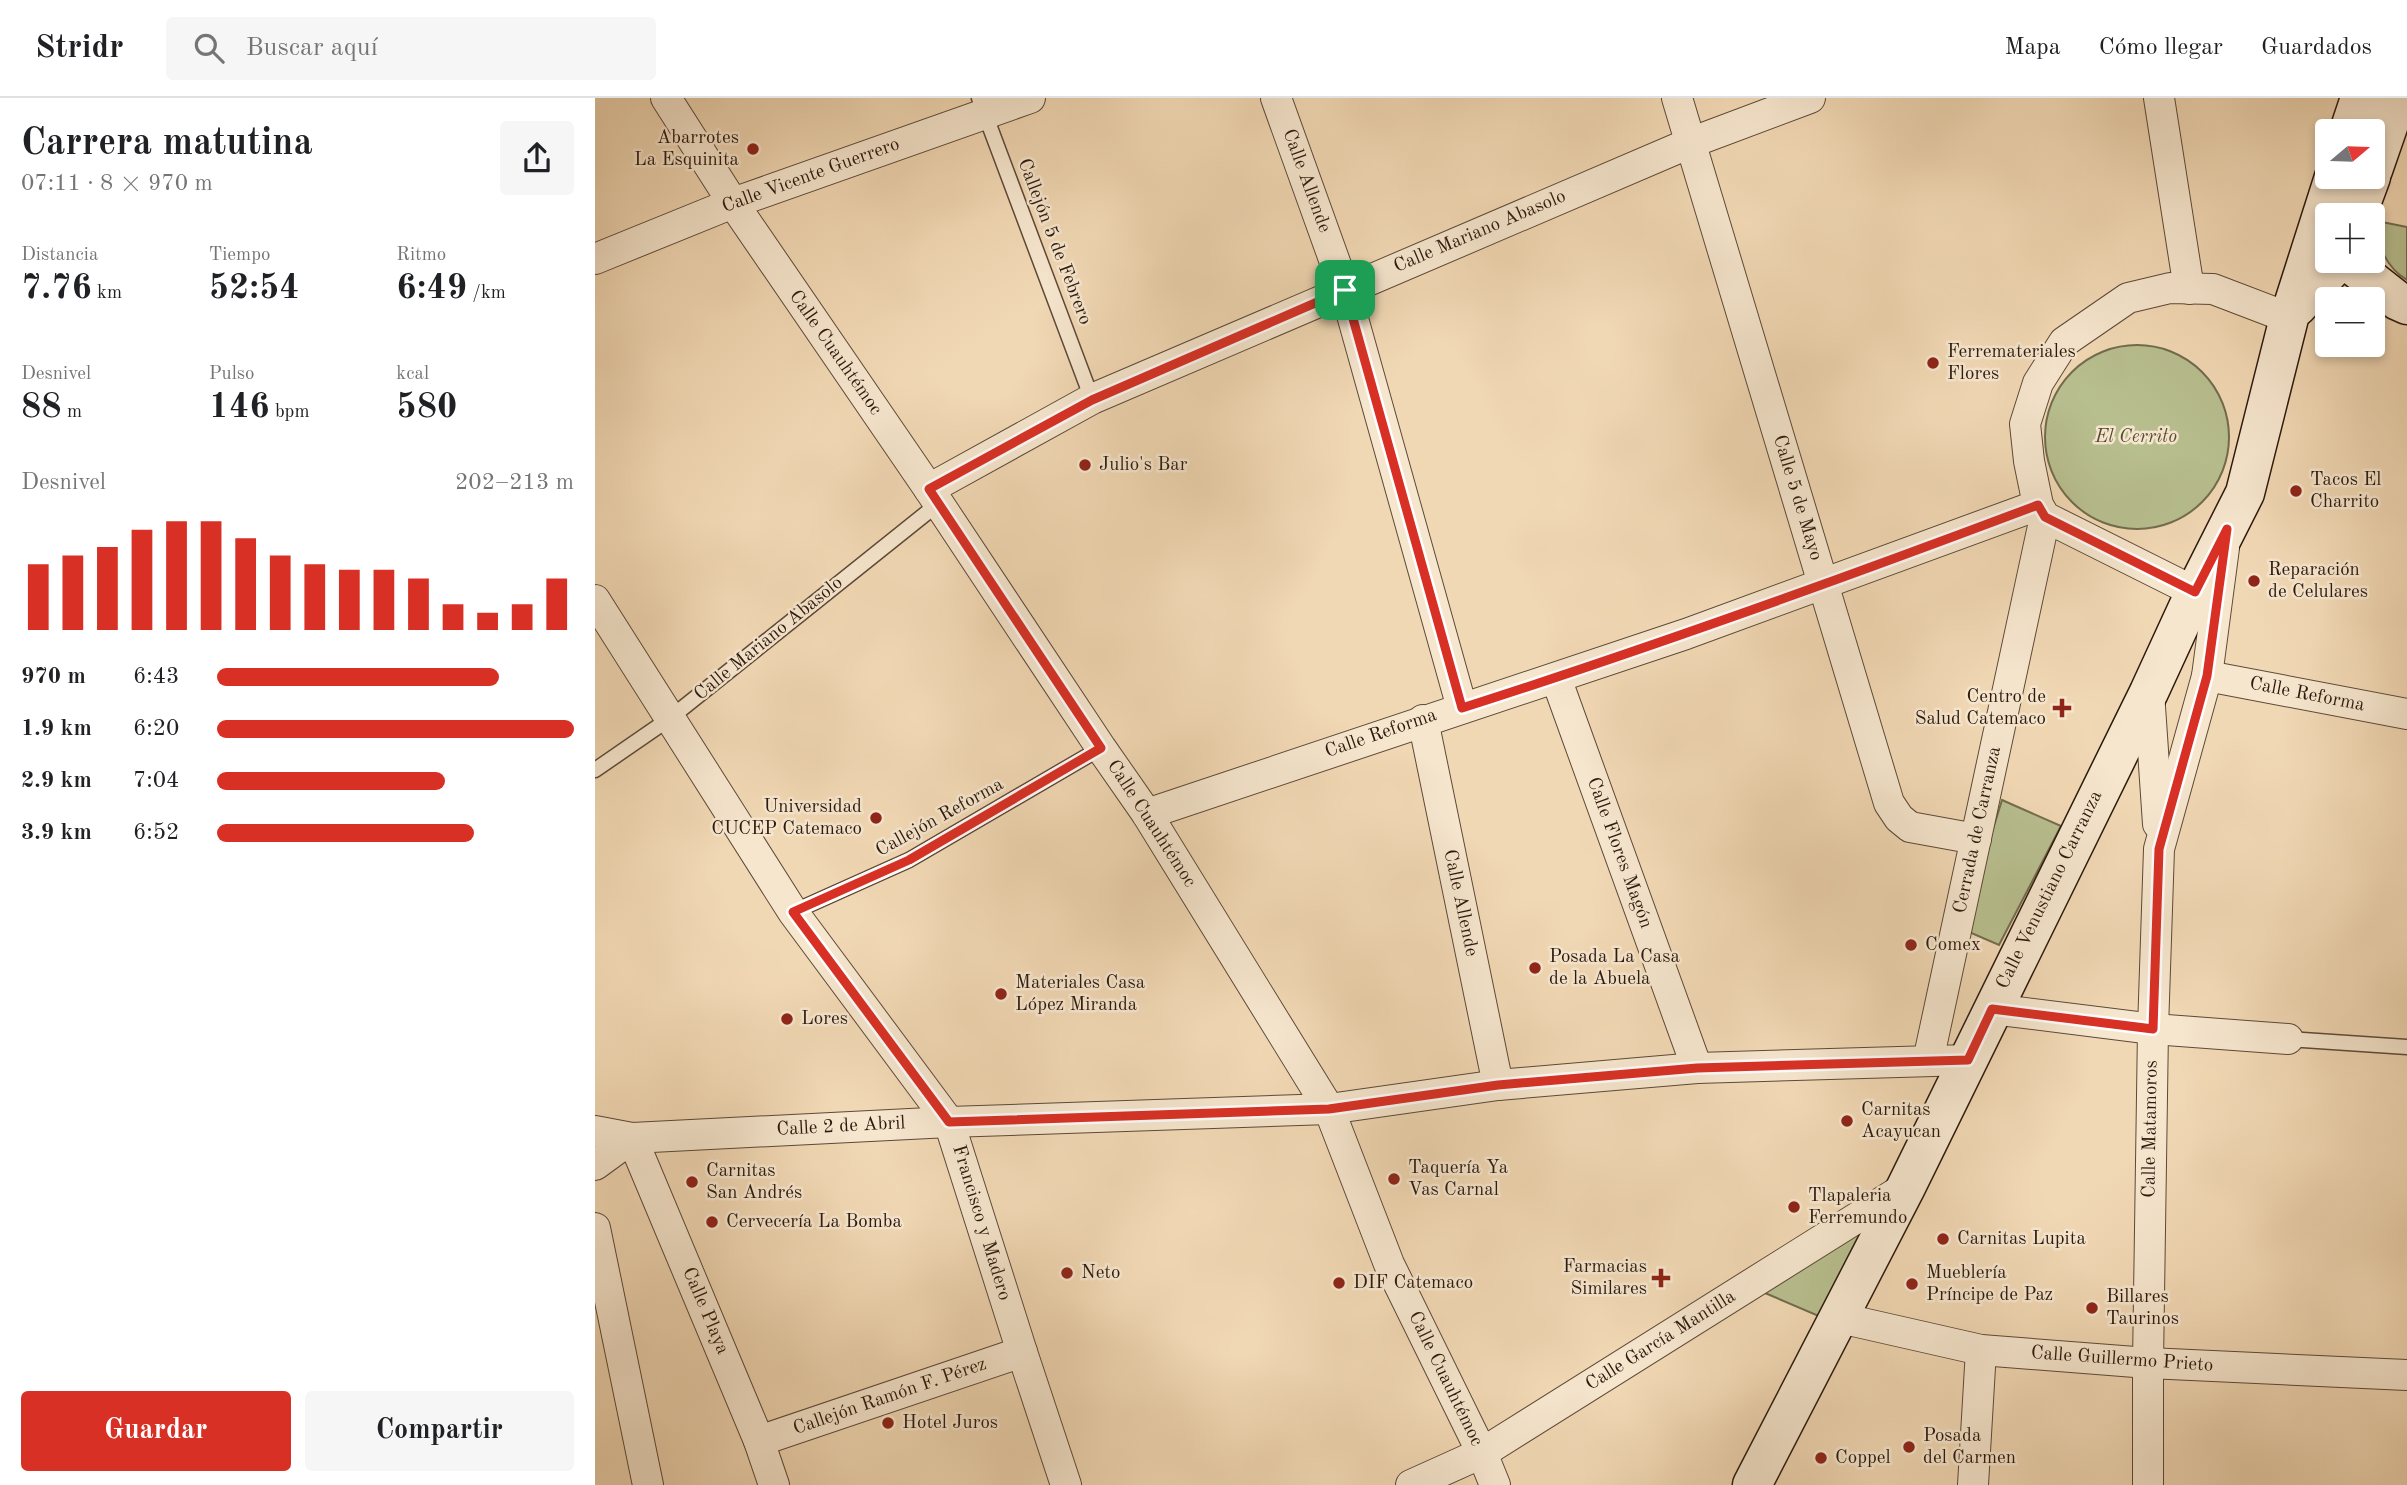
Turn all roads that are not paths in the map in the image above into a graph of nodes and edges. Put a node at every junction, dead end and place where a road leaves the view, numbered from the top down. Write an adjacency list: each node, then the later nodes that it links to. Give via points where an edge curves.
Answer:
1 (666, 98): 13 (street, Calle Cuauhtémoc)
2 (1030, 98): 9 (street, Calle Vicente Guerrero)
3 (1276, 98): 18 (street, Calle Allende)
4 (1677, 98): 12 (street, Calle 5 de Mayo)
5 (1810, 98): 12 (street, Calle Mariano Abasolo)
6 (2159, 98): 17 (street)
7 (2360, 98): 10 (street)
8 (2398, 98): 11 (street)
9 (982, 106): 13 (street, Calle Vicente Guerrero); 21 (lane, Callejón 5 de Febrero)
10 (2353, 119)
11 (2385, 135)
12 (1690, 144): 18 (street, Calle Mariano Abasolo); 25 (street, Calle 5 de Mayo)
13 (733, 203): 14 (street, Calle Vicente Guerrero); 22 (street, Calle Cuauhtémoc)
14 (595, 259)
15 (2315, 273): 20 (street, Calle Venustiano Carranza)
16 (2363, 273): 19 (street)
17 (2189, 289): 20 (street, via 2213,289); 23 (street, via 2170,288 2128,298 2064,342 2038,383 2025,424)
18 (1345, 290): 21 (street, Calle Mariano Abasolo); 31 (street, Calle Allende)
19 (2407, 305)
20 (2289, 317): 24 (street, Calle Venustiano Carranza, via 2245,493)
21 (1092, 400): 22 (street, Calle Mariano Abasolo)
22 (934, 496): 33 (lane, Calle Mariano Abasolo); 35 (street, Calle Cuauhtémoc)
23 (2041, 511): 25 (street, Calle Reforma); 26 (street); 38 (street, Cerrada de Carranza)
24 (2227, 529): 26 (street, Calle Venustiano Carranza); 28 (street, Calle Matamoros)
25 (1823, 585): 29 (street, Calle Reforma); 38 (street, Calle 5 de Mayo, via 1889,803 1910,827)
26 (2195, 592): 30 (street, Calle Venustiano Carranza)
27 (595, 600): 33 (street, Francisco y Madero)
28 (2207, 676): 32 (street, Calle Reforma); 39 (street, Calle Matamoros)
29 (1556, 678): 31 (street, Calle Reforma); 47 (street, Calle Flores Magón)
30 (2149, 692): 39 (street); 41 (street, Calle Venustiano Carranza)
31 (1462, 708): 34 (street, Calle Reforma)
32 (2407, 714)
33 (669, 719): 36 (lane, Calle Mariano Abasolo); 40 (street, Francisco y Madero)
34 (1423, 720): 37 (street, Calle Reforma); 48 (street, Calle Allende)
35 (1101, 748): 37 (street, Calle Cuauhtémoc); 40 (lane, Callejón Reforma, via 909,860)
36 (595, 770)
37 (1147, 814): 49 (street, Calle Cuauhtémoc)
38 (1976, 839): 45 (street, Cerrada de Carranza)
39 (2159, 849): 42 (street, Calle Matamoros)
40 (793, 912): 50 (street, Francisco y Madero)
41 (1992, 1009): 42 (street); 46 (street, Calle Venustiano Carranza)
42 (2153, 1029): 43 (street); 59 (street, Calle Matamoros)
43 (2288, 1039): 44 (lane)
44 (2407, 1047)
45 (1928, 1060): 46 (street, Calle 2 de Abril); 47 (street, Calle 2 de Abril)
46 (1968, 1060): 54 (street, Calle Venustiano Carranza)
47 (1697, 1068): 48 (street, Calle 2 de Abril)
48 (1498, 1085): 49 (street, Calle 2 de Abril)
49 (1329, 1109): 50 (street, Calle 2 de Abril); 62 (street, Calle Cuauhtémoc, via 1389,1264)
50 (949, 1122): 52 (street, Calle 2 de Abril); 58 (street, Francisco y Madero)
51 (595, 1131): 52 (street, Calle 2 de Abril)
52 (632, 1138): 53 (street); 61 (street, Calle Playa)
53 (595, 1165)
54 (1906, 1187): 56 (street, Calle Venustiano Carranza); 62 (street, Calle García Mantilla)
55 (595, 1227): 63 (street)
56 (1840, 1318): 57 (street, Calle Guillermo Prieto); 68 (street, Calle Venustiano Carranza)
57 (1981, 1350): 59 (street, Calle Guillermo Prieto); 69 (street)
58 (1022, 1352): 61 (street, Callejón Ramón F. Pérez); 65 (street, Francisco y Madero)
59 (2148, 1363): 60 (street, Calle Guillermo Prieto); 70 (street, Calle Matamoros)
60 (2407, 1374)
61 (759, 1441): 64 (street, Calle Playa)
62 (1482, 1453): 66 (street, Calle García Mantilla); 67 (street, Calle Cuauhtémoc)
63 (648, 1485)
64 (774, 1485)
65 (1066, 1485)
66 (1411, 1485)
67 (1495, 1485)
68 (1752, 1485)
69 (1973, 1485)
70 (2148, 1485)

